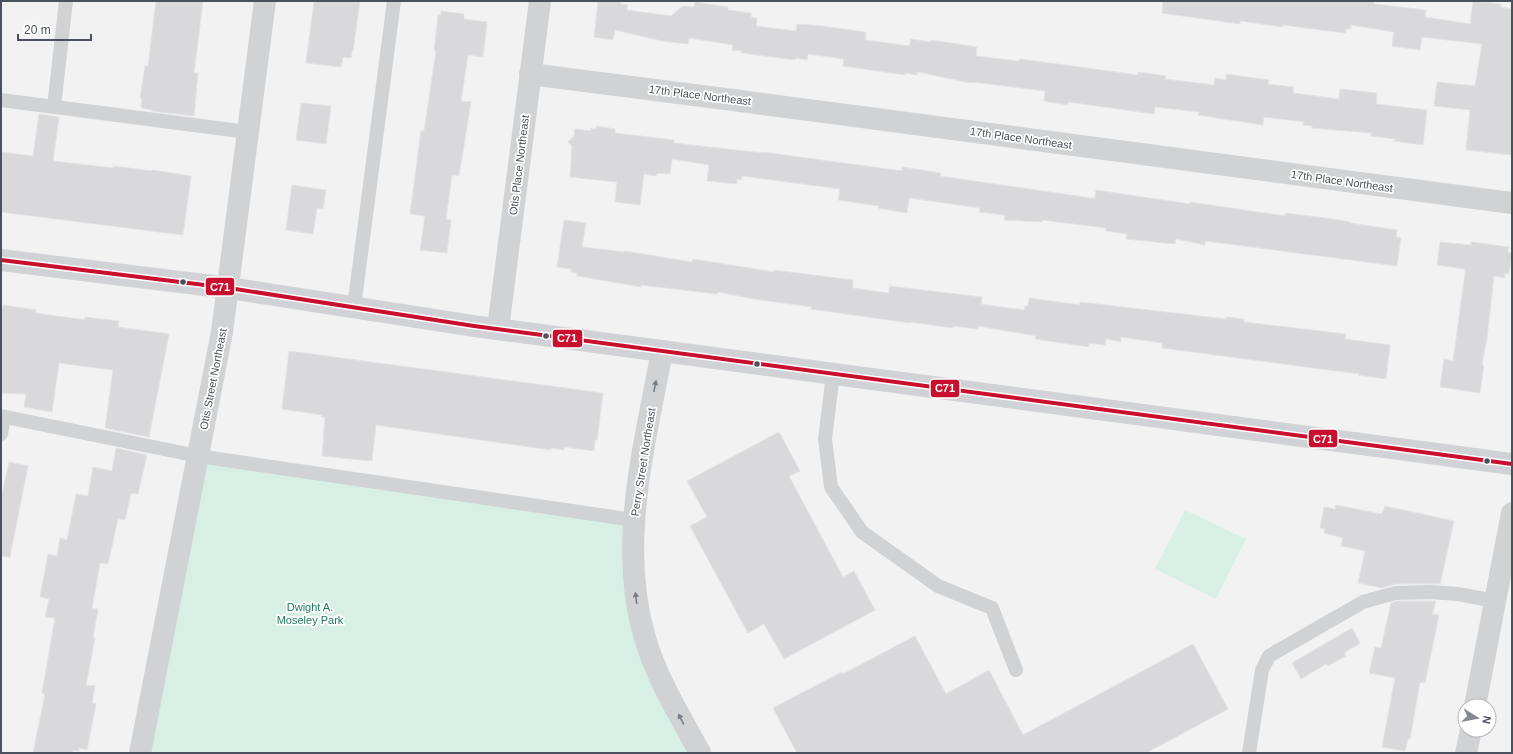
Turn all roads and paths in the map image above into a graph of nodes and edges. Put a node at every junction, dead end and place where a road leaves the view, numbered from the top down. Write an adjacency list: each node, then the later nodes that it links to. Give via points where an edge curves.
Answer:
1 (66, 1): 7 (lane)
2 (265, 1): 8 (street, Otis Street Northeast)
3 (394, 1): 12 (lane)
4 (540, 1): 5 (street, Otis Place Northeast)
5 (530, 74): 9 (street, 17th Place Northeast); 13 (street, Otis Place Northeast)
6 (1, 100): 7 (lane)
7 (54, 107): 8 (lane)
8 (248, 132): 11 (street, Otis Street Northeast)
9 (1512, 203)
10 (1, 260): 11 (main road)
11 (229, 288): 12 (main road); 18 (street, Otis Street Northeast)
12 (354, 307): 13 (main road)
13 (498, 329): 14 (main road)
14 (662, 351): 15 (main road); 21 (street, Perry Street Northeast, one-way to 14, via 636,490)
15 (833, 374): 19 (main road); 23 (lane, via 824,439 831,487 862,532 938,586 992,608)
16 (3, 417): 17 (lane); 18 (lane)
17 (1, 434)
18 (198, 456): 21 (lane); 26 (street, Otis Street Northeast)
19 (1512, 464)
20 (1512, 513): 22 (street)
21 (634, 520): 27 (street, Perry Street Northeast, one-way to 21, via 664,686 639,619 633,561)
22 (1495, 601): 24 (street); 28 (lane, via 1458,594 1395,593 1363,602 1269,656 1262,670)
23 (1016, 670)
24 (1477, 698)
25 (1469, 738): 29 (street)
26 (140, 753)
27 (700, 753)
28 (1248, 753)
29 (1466, 753)

